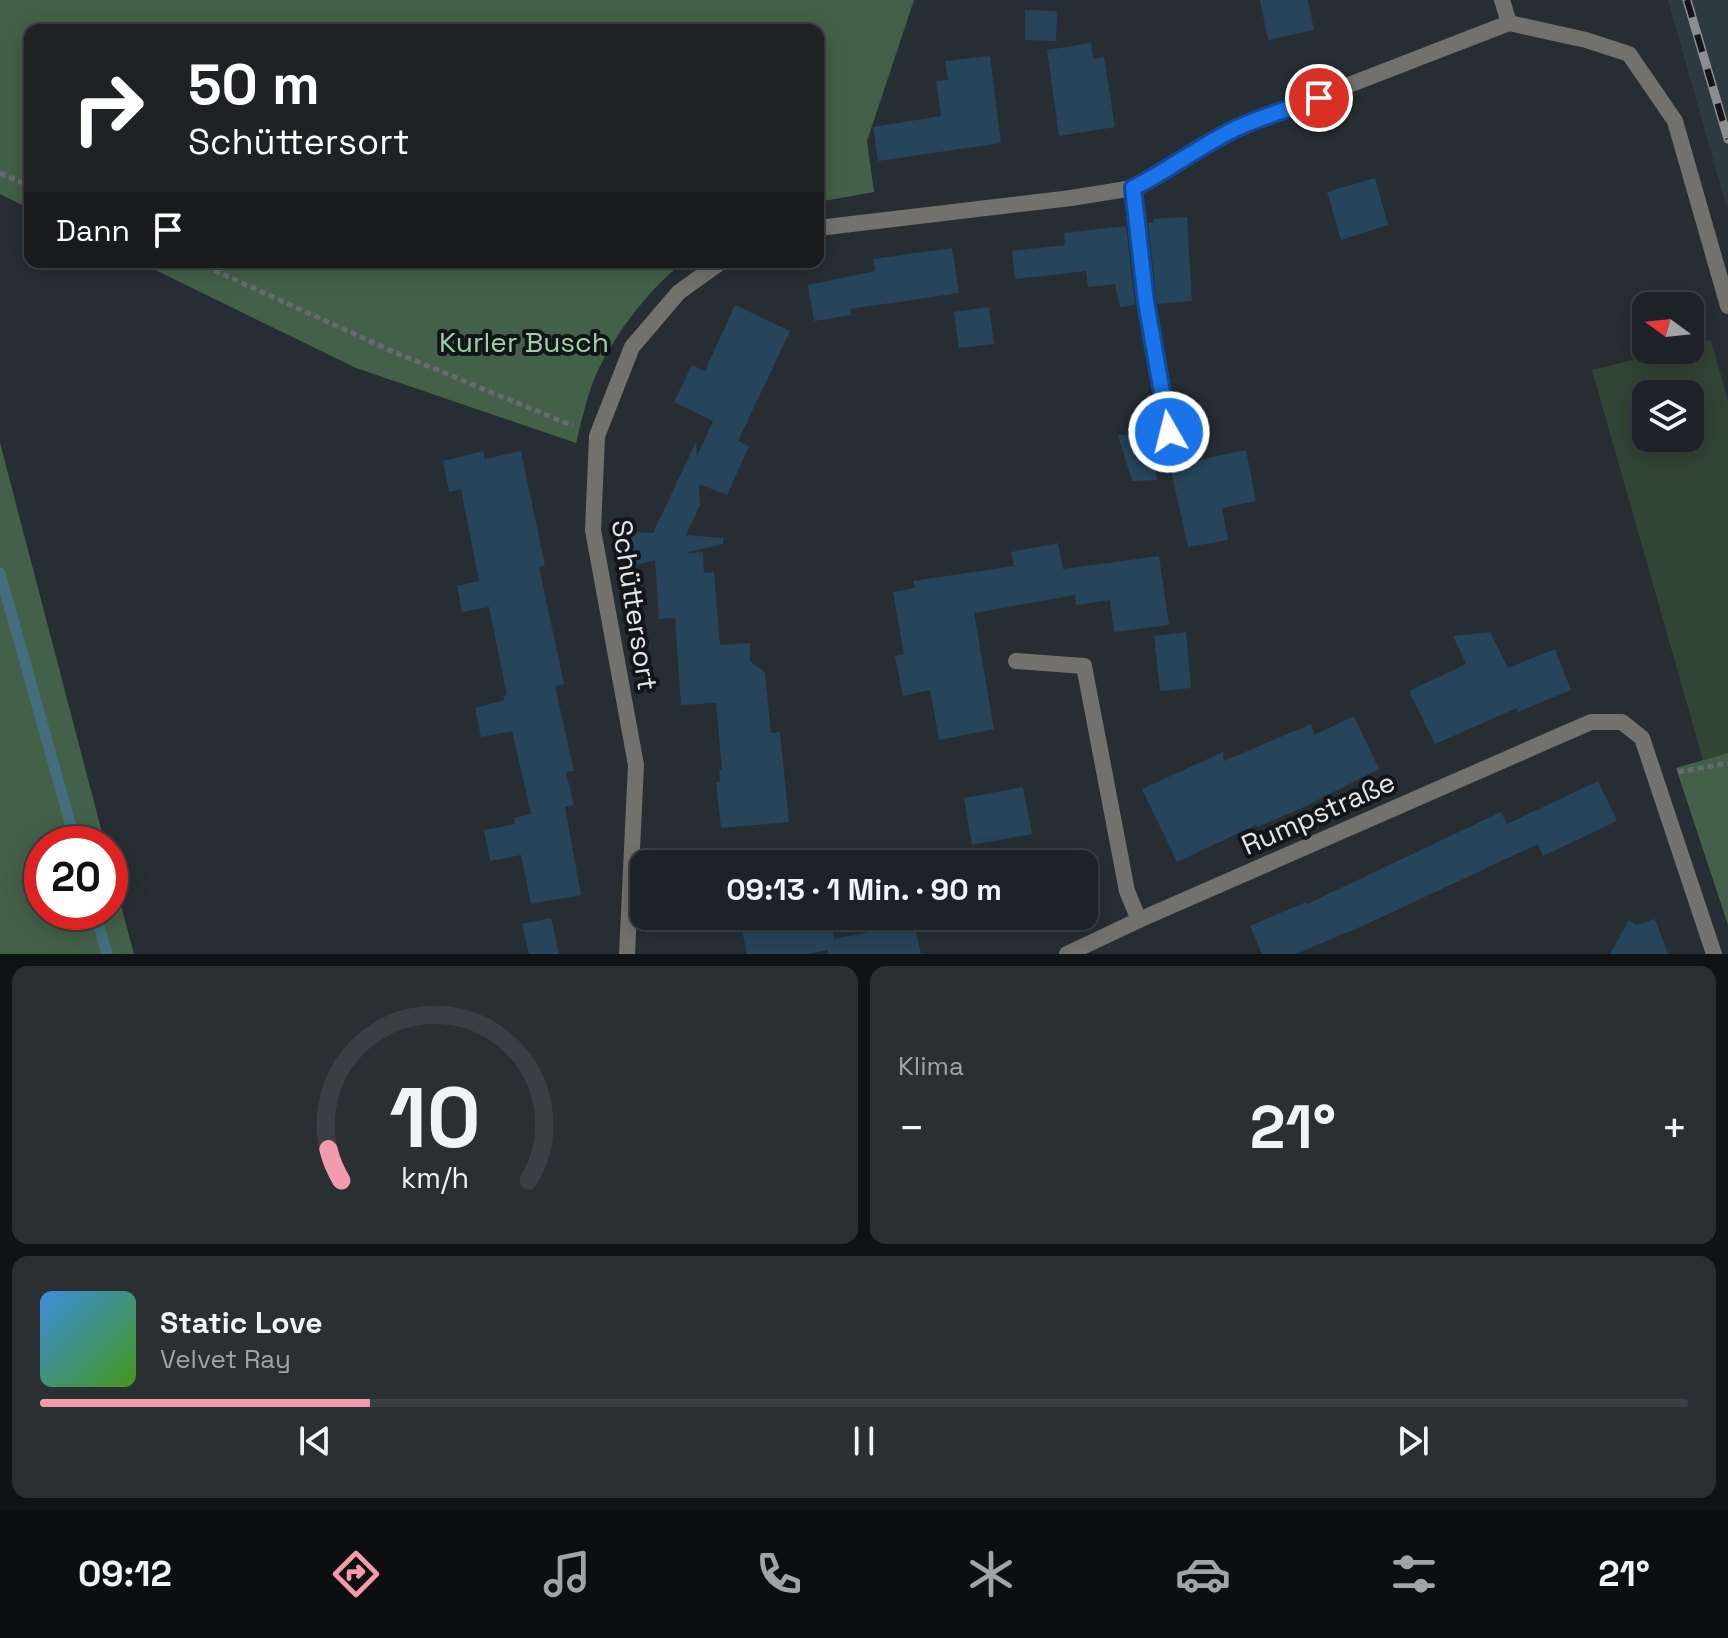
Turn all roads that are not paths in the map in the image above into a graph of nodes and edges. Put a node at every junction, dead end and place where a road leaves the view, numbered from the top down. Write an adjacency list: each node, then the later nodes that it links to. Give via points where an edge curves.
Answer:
1 (1502, 0): 2 (street)
2 (1509, 23): 3 (street, via 1235,129); 6 (street, via 1629,54 1675,121)
3 (1133, 188): 4 (street); 7 (street)
4 (824, 227)
5 (713, 268): 10 (street, Schüttersort, via 679,292 632,347 597,436 593,530 636,765)
6 (1728, 306)
7 (1169, 432)
8 (1016, 661): 9 (street, via 1084,666 1127,891)
9 (1139, 920): 11 (street, Rumpstraße); 12 (street, Rumpstraße, via 1591,722 1622,722 1642,738)
10 (627, 954)
11 (1067, 954)
12 (1714, 954)

